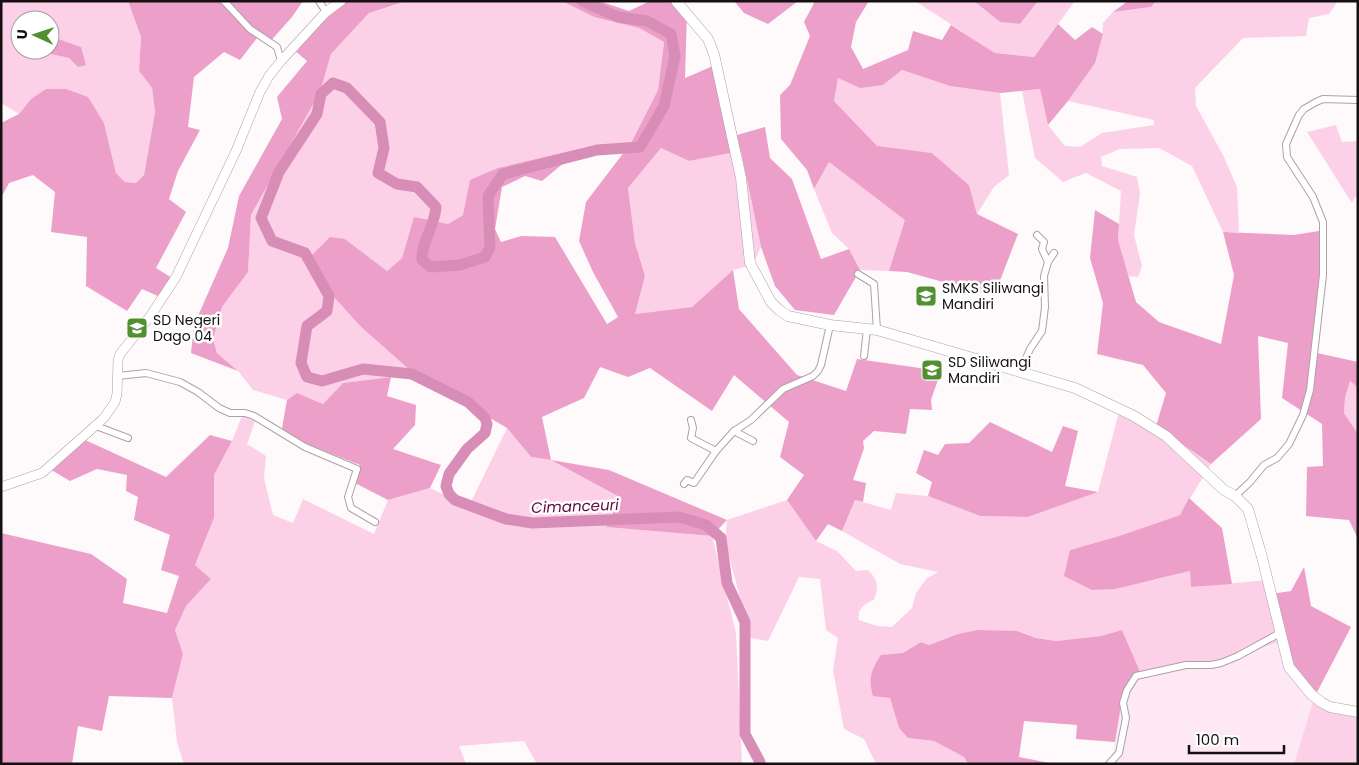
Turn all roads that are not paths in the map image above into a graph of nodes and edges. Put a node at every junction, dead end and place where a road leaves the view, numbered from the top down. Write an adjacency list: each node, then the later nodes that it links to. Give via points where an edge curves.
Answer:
1 (224, 1): 6 (street, via 250,29 278,47)
2 (319, 1): 5 (street)
3 (341, 1): 5 (street)
4 (676, 1): 12 (main road, via 708,39 714,54 741,178 750,263 779,310 788,316)
5 (326, 12): 6 (street)
6 (281, 61): 16 (street, via 260,92 236,151 176,277 120,354)
7 (1358, 100): 25 (street, via 1323,99 1316,102 1299,115 1286,144 1287,158 1313,197 1323,222 1323,275 1310,390 1303,415 1289,444)
8 (1037, 235): 10 (street, via 1044,242 1042,249)
9 (1054, 253): 10 (street)
10 (1048, 262): 15 (street, via 1044,276 1042,331)
11 (858, 274): 13 (street, via 874,284)
12 (830, 325): 13 (main road); 19 (street, via 818,371 783,389 751,420)
13 (872, 330): 14 (street); 15 (main road)
14 (864, 356)
15 (1020, 372): 25 (main road, via 1075,388 1134,416 1166,436 1224,490)
16 (118, 376): 18 (street, via 115,402); 26 (street, via 146,373 180,382 219,408 254,416 305,446 357,469 348,497 351,508)
17 (691, 420): 22 (street, via 691,438)
18 (96, 426): 20 (street); 24 (street, via 42,473)
19 (734, 431): 21 (street); 22 (street)
20 (128, 438)
21 (753, 440)
22 (716, 451): 23 (street, via 694,483 687,480)
23 (684, 484)
24 (1, 487)
25 (1235, 496): 27 (main road, via 1248,509)
26 (375, 522)
27 (1280, 633): 28 (main road, via 1289,667 1311,694 1330,707); 29 (street, via 1221,664 1186,665 1136,676 1126,690 1123,702 1126,718 1119,753)
28 (1358, 712)
29 (1109, 764)

